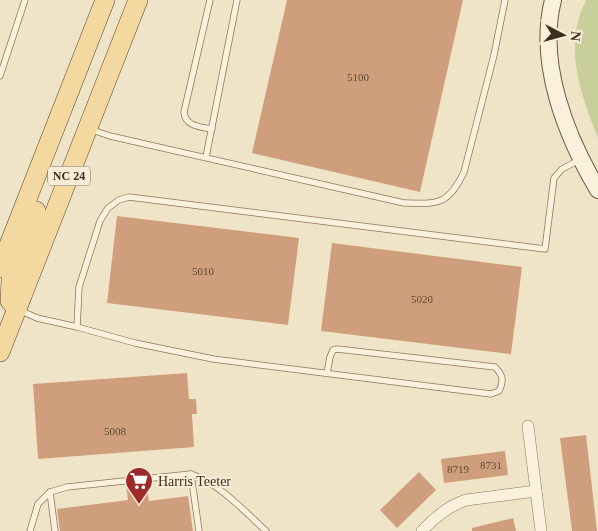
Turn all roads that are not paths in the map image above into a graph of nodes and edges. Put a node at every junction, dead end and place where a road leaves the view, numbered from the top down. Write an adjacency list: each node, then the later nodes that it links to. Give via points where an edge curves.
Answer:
1 (25, 0): 8 (lane)
2 (105, 0): 9 (main road, NC 24)
3 (138, 0): 10 (main road, NC 24)
4 (210, 0): 11 (lane, via 184,112 188,122)
5 (238, 0): 11 (lane)
6 (505, 0): 12 (lane, via 464,172 456,189 445,200 429,204 404,203)
7 (553, 0): 13 (main road, via 548,25 552,69 563,115)
8 (0, 76)
9 (72, 83): 15 (main road, NC 24); 16 (main road, via 60,143 12,280 10,301)
10 (87, 128): 12 (lane); 16 (main road, NC 24)
11 (212, 129): 12 (lane)
12 (206, 158)
13 (581, 160): 14 (main road); 17 (lane, via 562,169 554,178 545,249 129,197 119,200 108,208 100,221 79,287)
14 (598, 190)
15 (0, 268)
16 (16, 309): 17 (lane, via 36,318); 18 (main road, NC 24)
17 (77, 327): 19 (lane, via 214,359)
18 (0, 352)
19 (327, 373): 19 (lane, via 491,394 499,390 503,378 495,367 337,349 332,350)
20 (528, 426): 22 (street)
21 (191, 474): 23 (lane, via 67,487); 26 (lane); 27 (lane, via 204,479 233,501)
22 (536, 491): 28 (street, via 466,500 434,517); 29 (street)
23 (50, 492): 24 (lane, via 38,504); 25 (lane)
24 (30, 531)
25 (55, 531)
26 (199, 531)
27 (263, 531)
28 (422, 531)
29 (540, 531)

